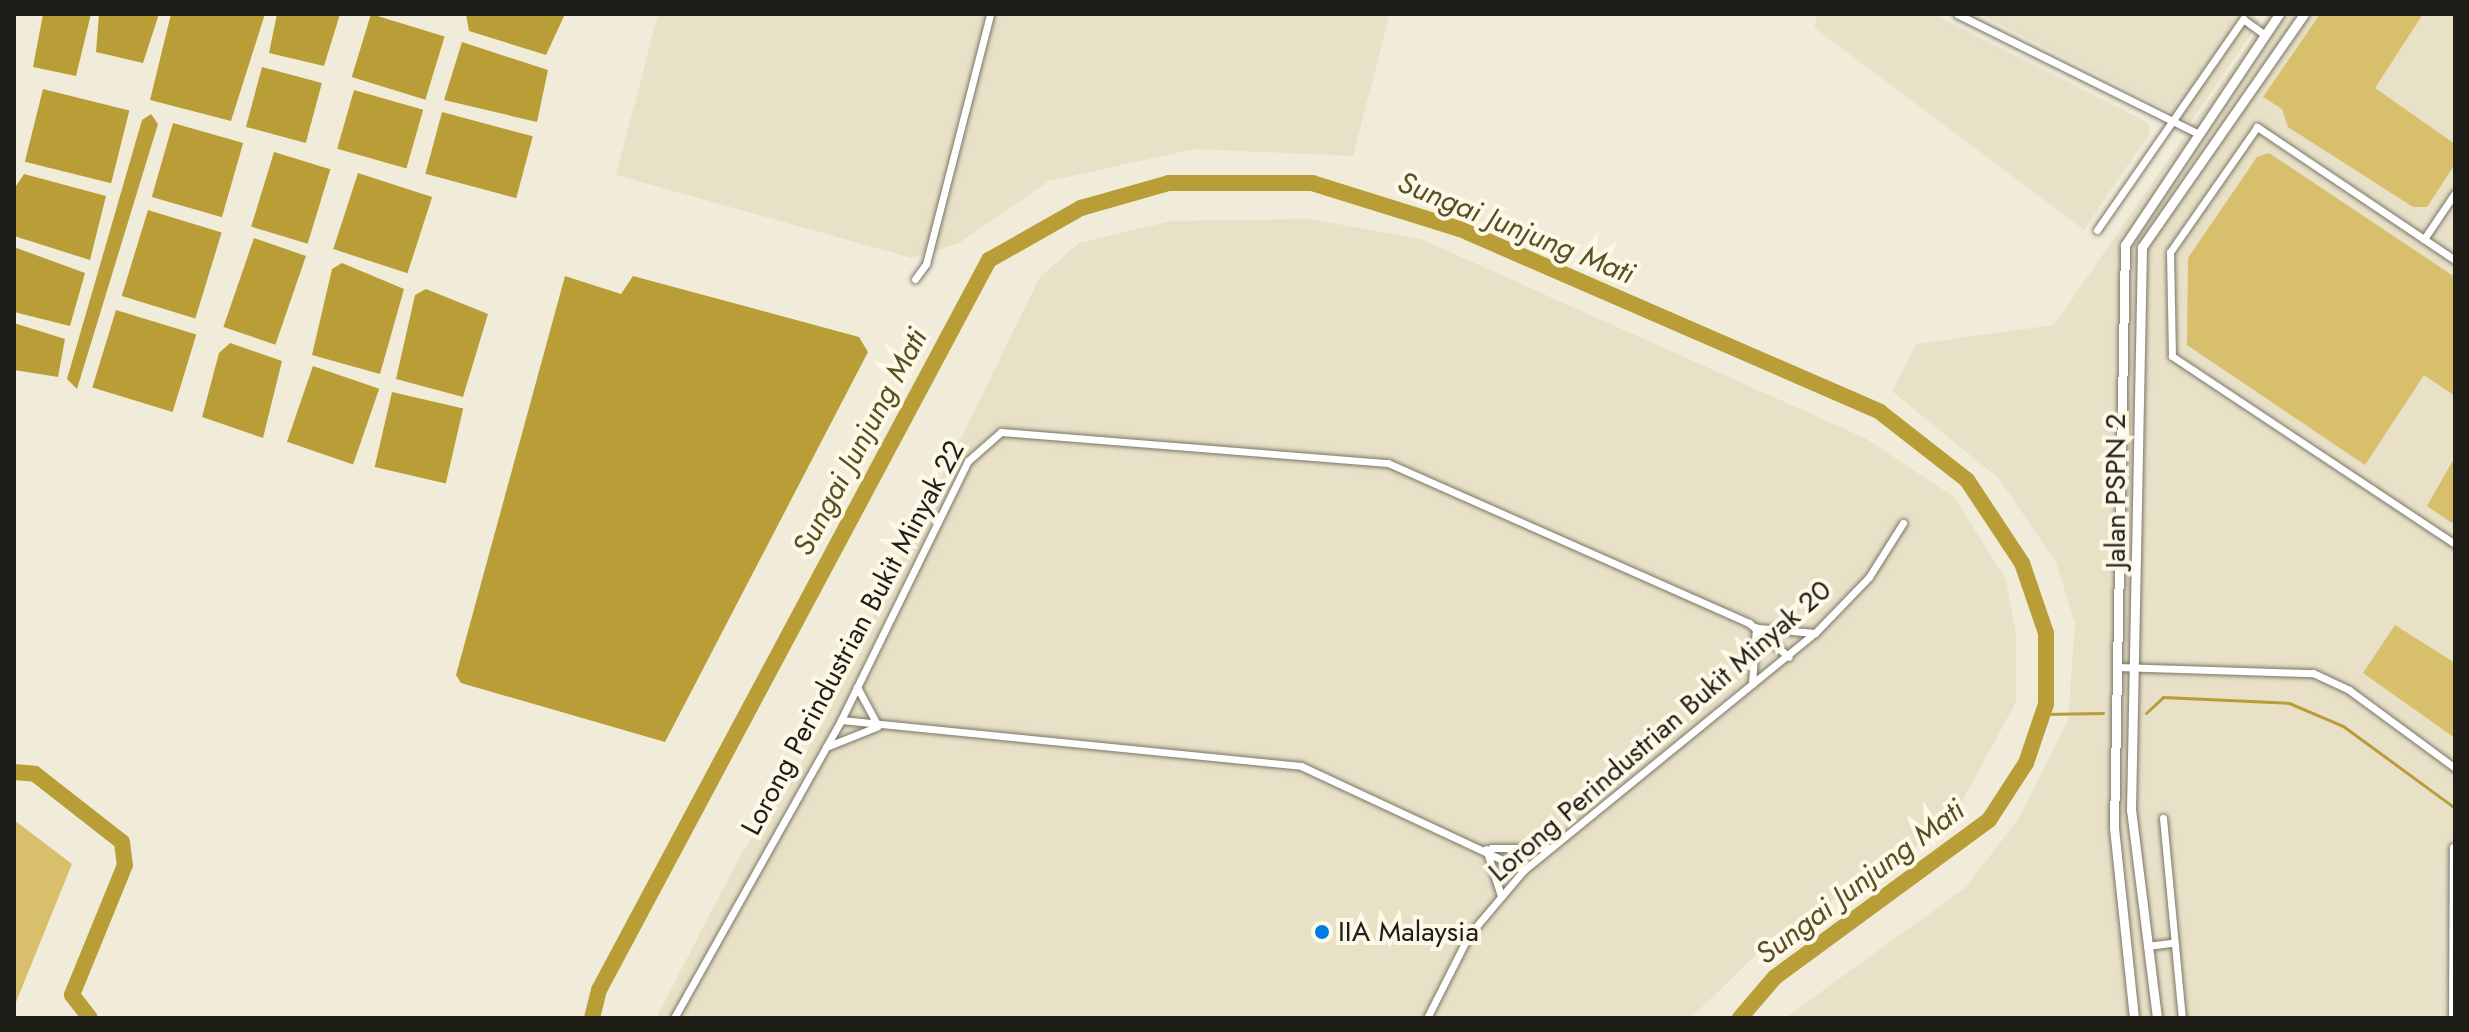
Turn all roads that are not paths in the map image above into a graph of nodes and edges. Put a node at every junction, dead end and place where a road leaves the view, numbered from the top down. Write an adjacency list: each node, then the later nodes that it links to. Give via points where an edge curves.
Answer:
1 (990, 14): 12 (street, via 926,264)
2 (1957, 14): 6 (street)
3 (2279, 14): 5 (street, Jalan PSPN 2)
4 (2304, 14): 19 (street, Jalan PSPN 2, via 2143,242)
5 (2265, 35): 6 (street, via 2243,19); 7 (street, Jalan PSPN 2)
6 (2173, 120): 7 (street); 9 (street)
7 (2197, 133): 18 (street, Jalan PSPN 2, via 2125,245)
8 (2455, 193): 10 (street)
9 (2097, 230)
10 (2424, 239): 11 (street); 14 (street, via 2257,127 2170,252 2172,356)
11 (2455, 260)
12 (915, 279)
13 (1903, 523): 16 (street, Lorong Perindustrian Bukit Minyak 20, via 1869,577)
14 (2455, 544)
15 (1756, 627): 16 (street); 17 (street, Lorong Perindustrian Bukit Minyak 22); 20 (street, Lorong Perindustrian Bukit Minyak 22, via 1388,463 1016,429 987,439 968,461); 21 (street)
16 (1815, 633): 17 (street, Lorong Perindustrian Bukit Minyak 20)
17 (1789, 657): 21 (street, Lorong Perindustrian Bukit Minyak 20)
18 (2117, 667): 19 (street); 36 (street, Jalan PSPN 2, via 2114,828)
19 (2138, 667): 25 (street, via 2313,673 2349,690); 33 (street, Jalan PSPN 2, via 2131,810)
20 (857, 687): 22 (street, Lorong Perindustrian Bukit Minyak 22); 23 (street)
21 (1751, 687): 29 (street, Lorong Perindustrian Bukit Minyak 20)
22 (841, 720): 23 (street); 24 (street, Lorong Perindustrian Bukit Minyak 22)
23 (878, 726): 24 (street); 27 (street, via 1301,766)
24 (826, 747): 34 (street, Lorong Perindustrian Bukit Minyak 22)
25 (2455, 768)
26 (2163, 818): 32 (street)
27 (1485, 847): 29 (street); 30 (street); 31 (street)
28 (2453, 847): 39 (street)
29 (1550, 848): 30 (street, Lorong Perindustrian Bukit Minyak 20)
30 (1524, 870): 31 (street, Lorong Perindustrian Bukit Minyak 20)
31 (1501, 896): 35 (street, Lorong Perindustrian Bukit Minyak 20, via 1469,935)
32 (2171, 943): 33 (street); 38 (street)
33 (2147, 946): 37 (street, Jalan PSPN 2)
34 (674, 1018)
35 (1427, 1018)
36 (2134, 1018)
37 (2157, 1018)
38 (2182, 1018)
39 (2452, 1018)

